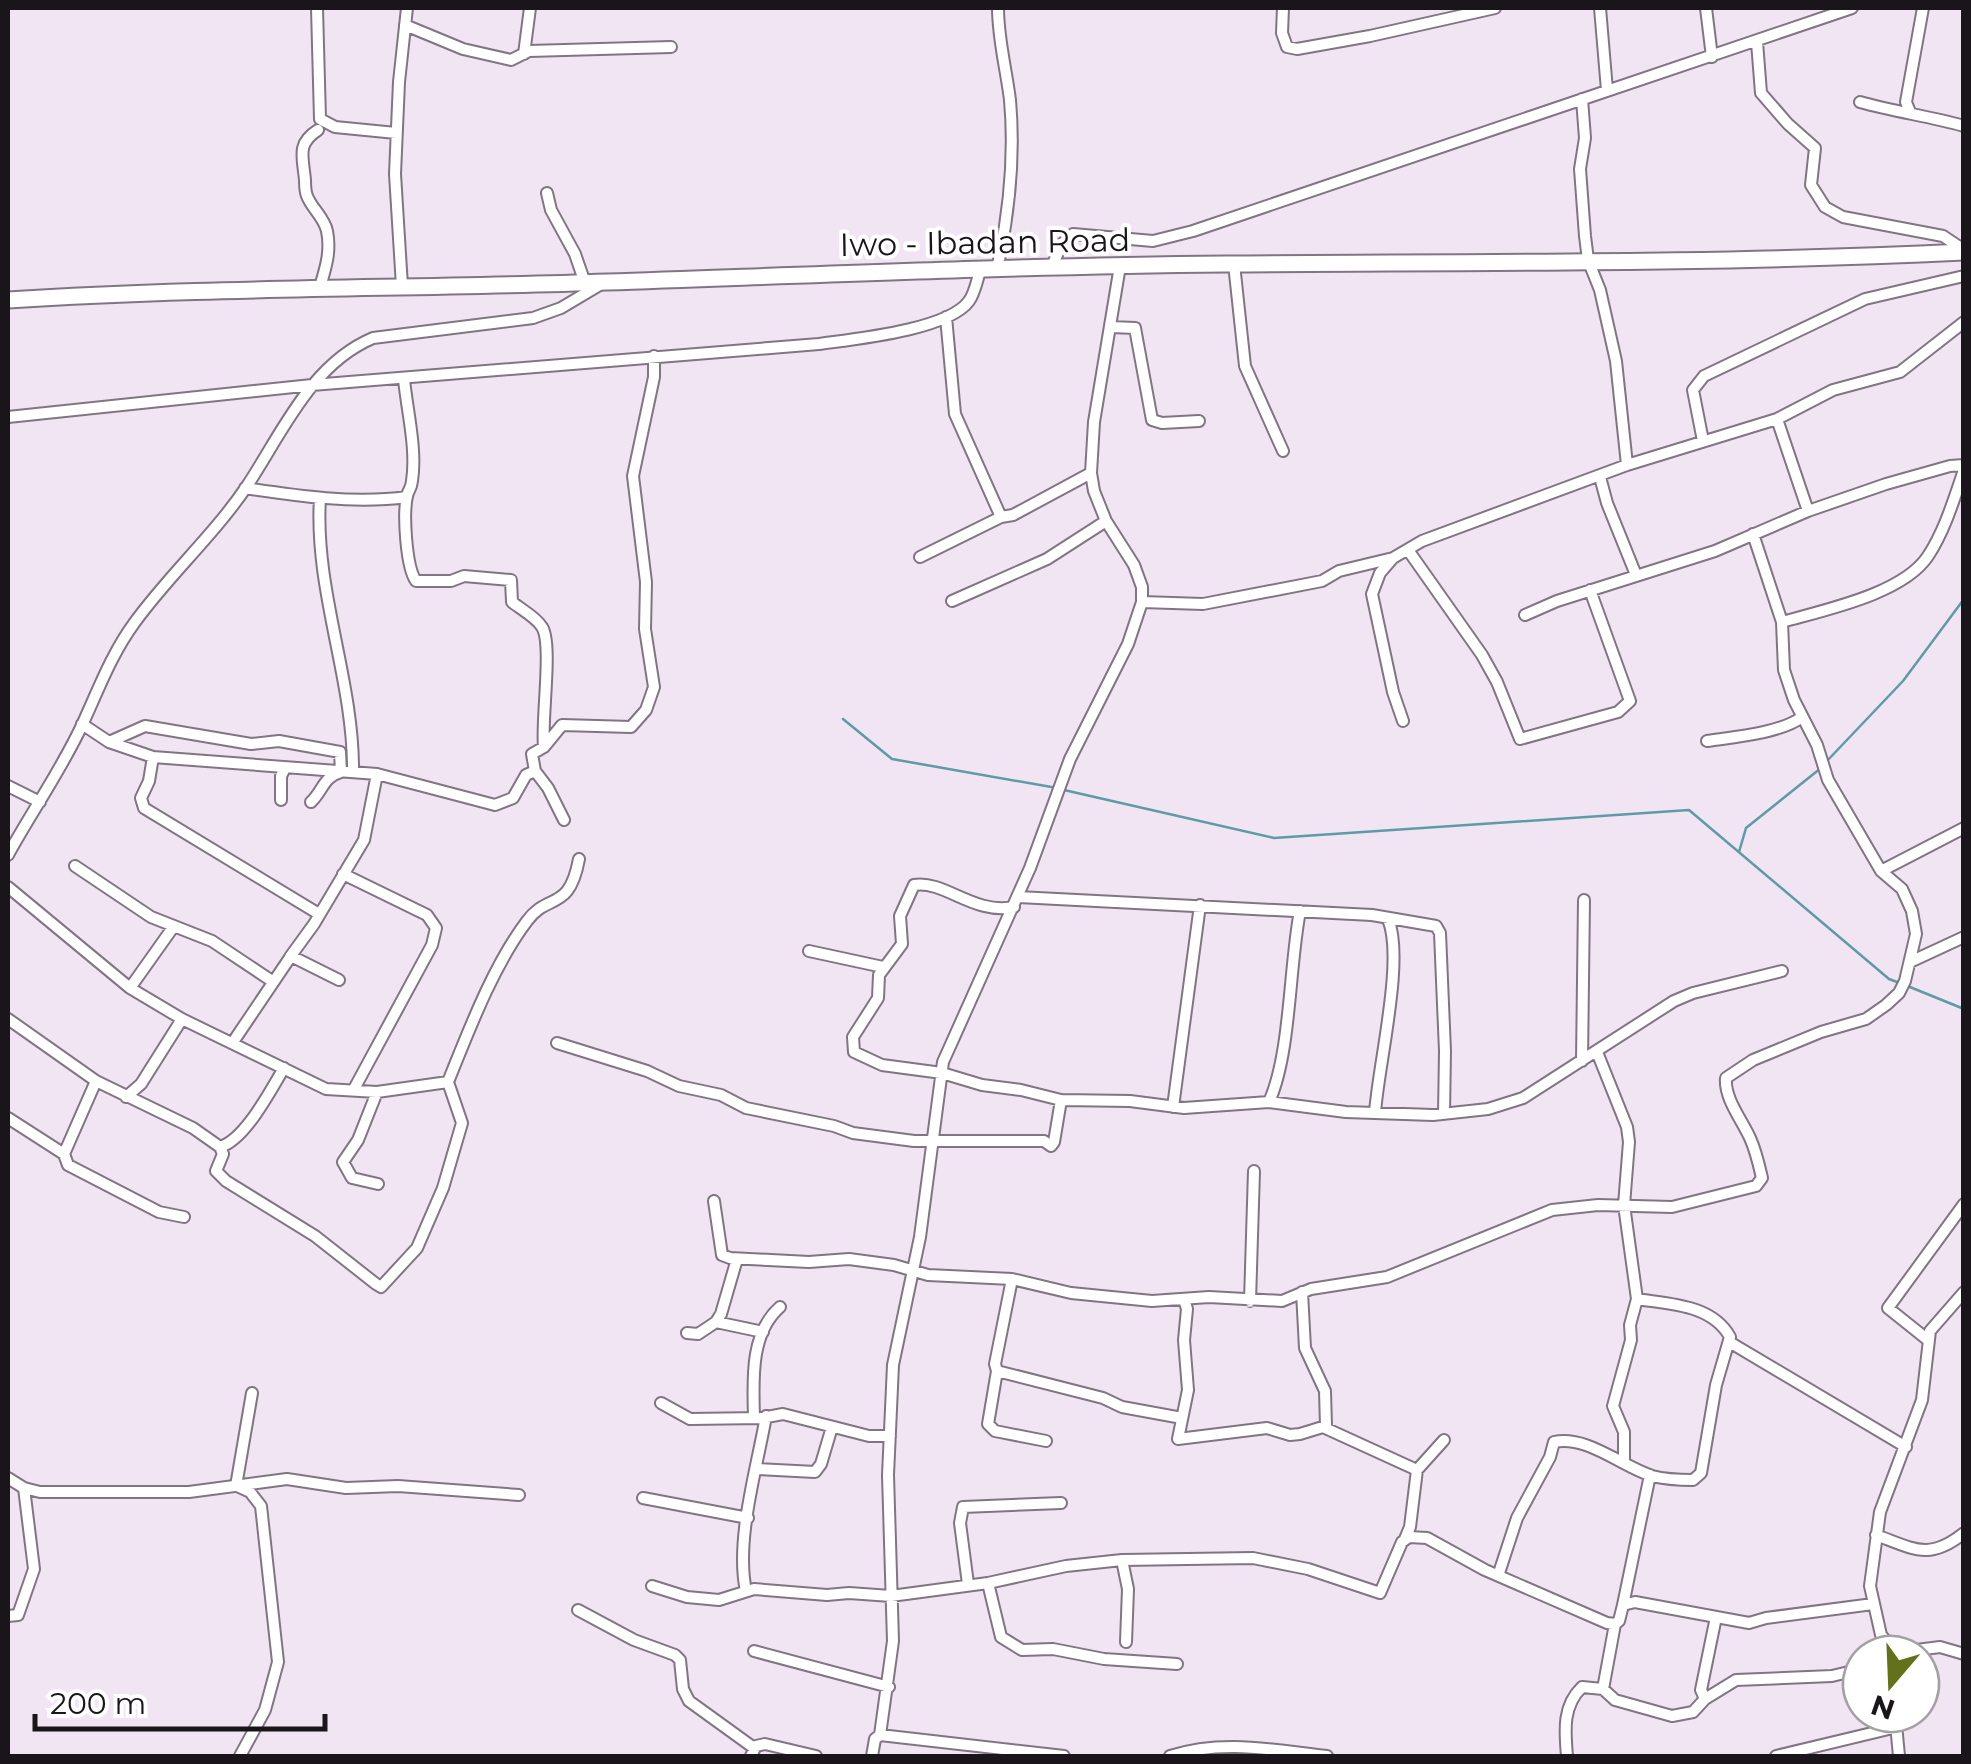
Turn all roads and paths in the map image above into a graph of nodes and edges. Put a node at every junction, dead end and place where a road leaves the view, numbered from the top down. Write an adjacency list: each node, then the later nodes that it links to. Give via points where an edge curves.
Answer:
1 (317, 8): 22 (street, via 320,119 335,127)
2 (408, 8): 11 (street)
3 (530, 8): 14 (street)
4 (998, 8): 29 (street, via 1011,152 1006,226)
5 (1283, 8): 6 (street, via 1283,42 1297,49)
6 (1495, 8)
7 (1600, 8): 16 (street)
8 (1706, 8): 15 (street)
9 (1852, 8): 12 (street)
10 (1923, 8): 19 (street, via 1906,102)
11 (405, 25): 14 (street, via 492,58 517,60); 22 (street)
12 (1756, 42): 15 (street); 24 (street, via 1761,94 1815,148 1811,186 1826,207 1843,217 1942,236)
13 (672, 48): 14 (street)
14 (524, 54)
15 (1712, 57): 16 (street)
16 (1608, 90): 17 (street)
17 (1582, 99): 25 (street); 28 (street, via 1193,231 1129,241 1073,234)
18 (1860, 102): 19 (street)
19 (1910, 112): 20 (street)
20 (1964, 126)
21 (318, 130): 33 (street, via 302,146 306,194 328,234)
22 (396, 132): 34 (street)
23 (548, 193): 32 (street)
24 (1964, 251): 25 (main road, Iwo - Ibadan Road)
25 (1588, 260): 26 (main road, Iwo - Ibadan Road); 47 (street, via 1616,362)
26 (1234, 264): 27 (main road, Iwo - Ibadan Road); 46 (street, via 1244,366)
27 (1120, 266): 28 (main road, Iwo - Ibadan Road); 38 (street)
28 (1051, 269): 29 (main road, Iwo - Ibadan Road)
29 (988, 270): 31 (main road, Iwo - Ibadan Road); 36 (street, via 969,302)
30 (1964, 276): 45 (street, via 1865,298 1704,376 1693,390)
31 (604, 282): 32 (main road, Iwo - Ibadan Road); 41 (street, via 534,318 373,338 354,346)
32 (585, 283): 34 (main road, Iwo - Ibadan Road)
33 (320, 286): 34 (main road, Iwo - Ibadan Road); 35 (main road, Iwo - Ibadan Road)
34 (402, 286)
35 (8, 300)
36 (946, 317): 39 (street, via 820,344); 55 (street, via 955,414)
37 (1964, 322): 43 (street, via 1900,372 1832,390)
38 (1112, 327): 44 (street, via 1136,328 1152,420); 49 (street)
39 (654, 356): 40 (street); 72 (street, via 633,476 652,698 631,727 562,726)
40 (404, 379): 41 (street); 52 (street, via 412,483)
41 (312, 385): 42 (street); 51 (street)
42 (8, 417)
43 (1777, 419): 45 (street); 54 (street)
44 (1198, 421)
45 (1702, 441): 47 (street)
46 (1283, 451)
47 (1627, 465): 50 (street)
48 (1964, 468): 54 (street, via 1950,466); 66 (street, via 1926,560 1854,601)
49 (1091, 473): 55 (street); 56 (street)
50 (1600, 477): 58 (street); 61 (street)
51 (245, 488): 53 (street); 69 (street, via 135,622)
52 (406, 497): 53 (street); 72 (street, via 410,573 416,581 511,580 512,602 548,637)
53 (320, 498): 76 (street, via 319,551 354,738)
54 (1808, 511): 57 (street)
55 (1002, 517): 59 (street)
56 (1106, 521): 63 (street, via 1036,565); 64 (street, via 1134,565)
57 (1753, 534): 61 (street); 66 (street)
58 (1408, 550): 60 (street); 62 (street, via 1482,655 1520,738 1618,712 1630,702)
59 (920, 556)
60 (1393, 558): 64 (street, via 1228,601); 68 (street, via 1372,594)
61 (1636, 575): 62 (street)
62 (1590, 590): 65 (street)
63 (952, 600)
64 (1142, 602): 91 (street, via 1070,760)
65 (1524, 615)
66 (1782, 622): 67 (street, via 1784,670)
67 (1802, 716): 71 (street); 87 (street, via 1828,780)
68 (1403, 721)
69 (82, 724): 70 (street); 80 (street)
70 (109, 742): 73 (street); 76 (street, via 145,726 251,744 279,741 340,752)
71 (1707, 742)
72 (544, 746): 75 (street, via 532,754)
73 (153, 757): 74 (street); 94 (street, via 144,808)
74 (285, 768): 76 (street); 79 (street)
75 (535, 771): 77 (street, via 514,798 495,805); 82 (street)
76 (347, 772): 77 (street); 81 (street, via 324,781)
77 (377, 774): 88 (street, via 364,840)
78 (8, 786): 80 (street)
79 (282, 800)
80 (40, 802): 84 (street)
81 (311, 802)
82 (564, 820)
83 (1964, 828): 87 (street)
84 (8, 856)
85 (578, 859): 115 (street, via 565,896 529,917 477,1009)
86 (75, 866): 96 (street)
87 (1881, 871): 100 (street, via 1912,911)
88 (343, 874): 94 (street); 116 (street, via 427,915 436,928)
89 (8, 887): 105 (street)
90 (1584, 900): 111 (street)
91 (1016, 902): 92 (street); 101 (street, via 997,910 914,885 900,916 902,944); 113 (street, via 948,1047)
92 (1200, 905): 93 (street); 121 (street)
93 (1300, 912): 95 (street); 120 (street)
94 (319, 914): 99 (street)
95 (1388, 919): 122 (street, via 1392,976); 123 (street, via 1440,932)
96 (174, 926): 104 (street, via 212,941); 105 (street)
97 (1964, 937): 100 (street)
98 (808, 951): 101 (street)
99 (290, 957): 103 (street); 104 (street)
100 (1910, 962): 132 (street, via 1899,993 1866,1019 1753,1060 1726,1078 1758,1162 1762,1178 1756,1186 1672,1207)
101 (884, 967): 113 (street, via 876,1004 853,1038 854,1052)
102 (1782, 971): 110 (street, via 1684,997)
103 (339, 980)
104 (272, 982): 108 (street)
105 (130, 988): 107 (street)
106 (8, 1019): 114 (street)
107 (182, 1019): 108 (street); 118 (street)
108 (232, 1042): 112 (street)
109 (558, 1044): 125 (street, via 746,1108 852,1133)
110 (1597, 1052): 111 (street); 132 (street, via 1627,1127)
111 (1582, 1062): 123 (street, via 1523,1098)
112 (284, 1068): 116 (street, via 326,1089); 126 (street, via 241,1133)
113 (942, 1074): 119 (street); 125 (street)
114 (96, 1081): 118 (street); 127 (street)
115 (448, 1082): 117 (street); 126 (street, via 462,1122 442,1188 417,1248 381,1286 226,1181 216,1171)
116 (354, 1089): 117 (street)
117 (377, 1092): 129 (street, via 343,1162 352,1178)
118 (126, 1097): 126 (street)
119 (1061, 1100): 121 (street); 125 (street, via 1050,1146)
120 (1269, 1102): 121 (street); 122 (street)
121 (1173, 1107)
122 (1375, 1114): 123 (street)
123 (1444, 1114)
124 (8, 1118): 127 (street)
125 (934, 1141): 135 (street)
126 (220, 1146)
127 (64, 1154): 133 (street, via 76,1170 159,1212)
128 (1254, 1171): 141 (street)
129 (378, 1184)
130 (714, 1202): 134 (street, via 722,1255)
131 (1964, 1204): 146 (street, via 1888,1308)
132 (1624, 1205): 137 (street, via 1552,1210 1388,1277); 140 (street)
133 (184, 1217)
134 (737, 1258): 135 (street, via 849,1260); 143 (street)
135 (911, 1272): 136 (street); 155 (street, via 894,1351)
136 (1012, 1279): 139 (street, via 1071,1293); 148 (street)
137 (1302, 1292): 141 (street); 154 (street, via 1305,1348 1325,1392)
138 (1964, 1292): 146 (street, via 1934,1323)
139 (1184, 1299): 141 (street); 152 (street, via 1188,1390)
140 (1637, 1299): 147 (street, via 1696,1310 1719,1322); 159 (street, via 1613,1406 1624,1432)
141 (1250, 1301)
142 (780, 1307): 144 (street)
143 (716, 1322): 144 (street); 145 (street)
144 (763, 1332): 151 (street, via 753,1373)
145 (687, 1333)
146 (1928, 1340): 158 (street, via 1922,1400)
147 (1730, 1343): 158 (street); 162 (street, via 1701,1473 1692,1480)
148 (997, 1371): 152 (street); 157 (street, via 988,1424)
149 (252, 1393): 164 (street)
150 (660, 1403): 151 (street, via 690,1419)
151 (760, 1416): 153 (street, via 783,1414); 160 (street)
152 (1182, 1418): 154 (street, via 1178,1439 1186,1440)
153 (832, 1427): 155 (street); 160 (street, via 814,1472)
154 (1325, 1428): 161 (street)
155 (890, 1436): 178 (street)
156 (1444, 1440): 161 (street)
157 (1046, 1441)
158 (1906, 1446): 170 (street)
159 (1624, 1460): 162 (street); 173 (street, via 1568,1439 1554,1442)
160 (757, 1469): 168 (street)
161 (1417, 1470): 171 (street)
162 (1650, 1475): 180 (street)
163 (13, 1484): 164 (street, via 40,1492); 182 (street, via 34,1568 18,1615)
164 (236, 1486): 165 (street, via 287,1479); 197 (street, via 260,1506 278,1662 265,1710)
165 (519, 1495)
166 (643, 1498): 168 (street)
167 (1062, 1502): 175 (street, via 962,1507)
168 (748, 1518): 177 (street)
169 (1964, 1533): 170 (street, via 1946,1548 1927,1551)
170 (1876, 1535): 179 (street)
171 (1405, 1539): 172 (street, via 1380,1593 1253,1558); 173 (street, via 1427,1538)
172 (1122, 1560): 174 (street); 186 (street)
173 (1499, 1573): 184 (street)
174 (988, 1583): 175 (street); 188 (street, via 1001,1638 1022,1650)
175 (968, 1584): 178 (street)
176 (652, 1586): 177 (street, via 719,1600)
177 (746, 1591): 178 (street)
178 (891, 1596): 190 (street)
179 (1874, 1604): 183 (street, via 1749,1623); 185 (street)
180 (1623, 1605): 183 (street); 184 (street)
181 (578, 1610): 195 (street, via 675,1655 689,1701)
182 (8, 1616)
183 (1716, 1617): 192 (street)
184 (1614, 1624): 191 (street)
185 (1881, 1634)
186 (1126, 1642)
187 (754, 1651): 190 (street)
188 (1177, 1664)
189 (1841, 1674): 192 (street, via 1736,1680)
190 (889, 1687): 194 (street)
191 (1603, 1689): 192 (street, via 1614,1700 1672,1716 1693,1712); 203 (street, via 1575,1694 1564,1724)
192 (1704, 1699)
193 (1868, 1734): 204 (street)
194 (880, 1735): 196 (street); 199 (street)
195 (753, 1752): 198 (street, via 765,1744)
196 (1036, 1755): 200 (street)
197 (242, 1756)
198 (816, 1756)
199 (872, 1756)
200 (1064, 1756)
201 (1170, 1756): 202 (street, via 1199,1747 1258,1746)
202 (1326, 1756)
203 (1568, 1756)
204 (1776, 1756)

